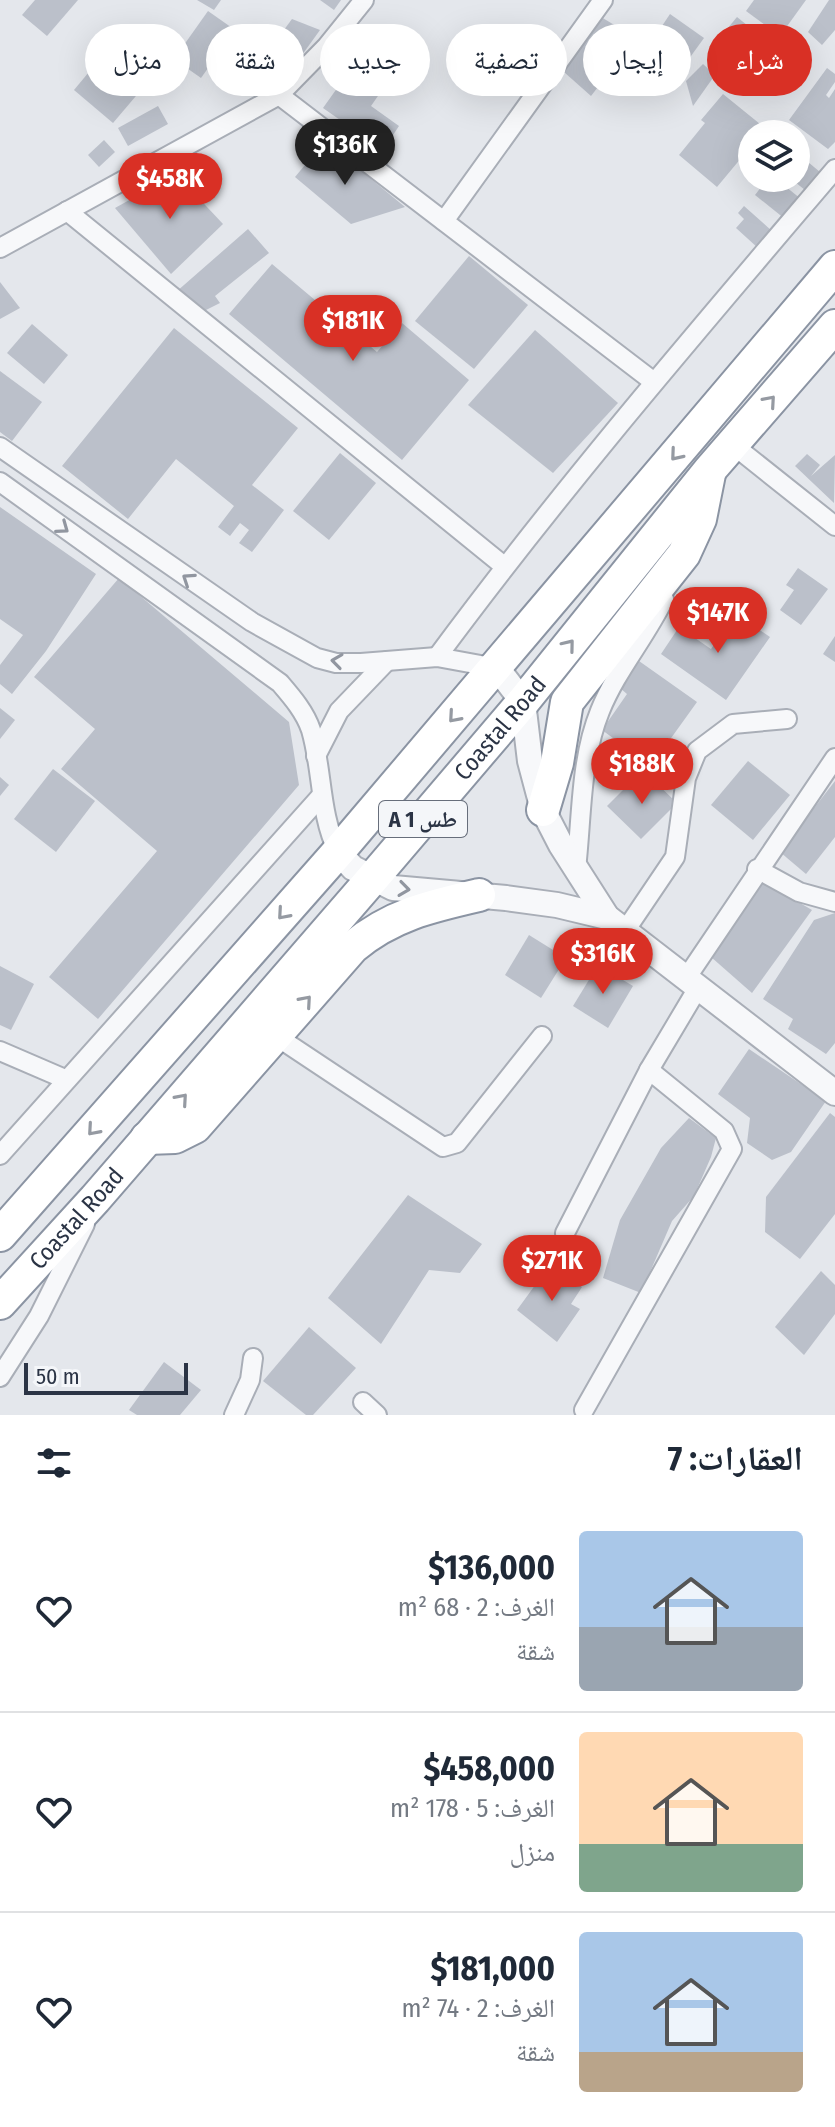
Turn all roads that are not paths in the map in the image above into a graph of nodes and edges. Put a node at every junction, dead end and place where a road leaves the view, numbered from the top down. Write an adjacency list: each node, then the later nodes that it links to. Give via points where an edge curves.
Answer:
1 (364, 0): 3 (street)
2 (603, 0): 8 (street)
3 (304, 67)
4 (277, 96): 7 (street)
5 (280, 96): 8 (street)
6 (835, 169): 12 (street)
7 (67, 211): 9 (street); 18 (street)
8 (444, 221): 12 (street)
9 (0, 248)
10 (835, 267): 22 (highway, Coastal Road / A 1 طس, one-way to 22)
11 (835, 326): 13 (highway, Coastal Road / A 1 طس, one-way to 11)
12 (654, 382): 18 (street)
13 (732, 444): 15 (highway, Coastal Road / A 1 طس); 17 (street)
14 (0, 447): 21 (street, one-way to 14, via 336,663 317,658 252,622)
15 (709, 471): 19 (highway, via 700,519); 23 (highway, Coastal Road / A 1 طس, one-way to 15)
16 (0, 482): 25 (street, one-way to 25, via 280,683 310,728)
17 (835, 526)
18 (504, 566): 20 (street)
19 (676, 567): 28 (highway, via 567,702); 30 (street, via 659,611 617,677 595,725)
20 (437, 657): 21 (street); 22 (street)
21 (387, 661): 25 (street, via 339,711)
22 (497, 668): 23 (street); 29 (highway, Coastal Road / A 1 طس, one-way to 29)
23 (523, 702): 28 (street); 32 (highway, Coastal Road / A 1 طس)
24 (787, 719): 35 (street, via 733,724 697,751 686,778 675,857)
25 (316, 756): 27 (street)
26 (835, 758): 31 (street)
27 (321, 796): 29 (street); 41 (street)
28 (543, 810): 30 (street)
29 (338, 852): 32 (street); 47 (highway, Coastal Road / A 1 طس, one-way to 47)
30 (576, 869): 35 (street)
31 (757, 869): 34 (street, via 799,892); 36 (street)
32 (372, 879): 33 (street, one-way to 33, via 393,888); 43 (highway, Coastal Road / A 1 طس, one-way to 32)
33 (479, 895): 35 (street, via 557,905); 37 (highway, one-way to 33, via 373,929 397,916)
34 (835, 902)
35 (616, 924): 36 (street)
36 (693, 982): 40 (street); 42 (street)
37 (276, 1036): 38 (street, via 443,1147 457,1143); 43 (highway, via 195,1127 165,1139)
38 (542, 1036)
39 (0, 1051): 41 (street)
40 (649, 1070): 46 (street); 51 (street, via 724,1131 732,1149)
41 (65, 1079): 44 (street)
42 (835, 1093)
43 (147, 1138): 45 (highway, Coastal Road / A 1 طس)
44 (0, 1155)
45 (95, 1199): 48 (highway, Coastal Road / A 1 طس); 50 (street, via 39,1316)
46 (565, 1233)
47 (0, 1235)
48 (0, 1303)
49 (253, 1358): 52 (street, via 250,1380)
50 (0, 1377)
51 (584, 1410)
52 (234, 1415)

